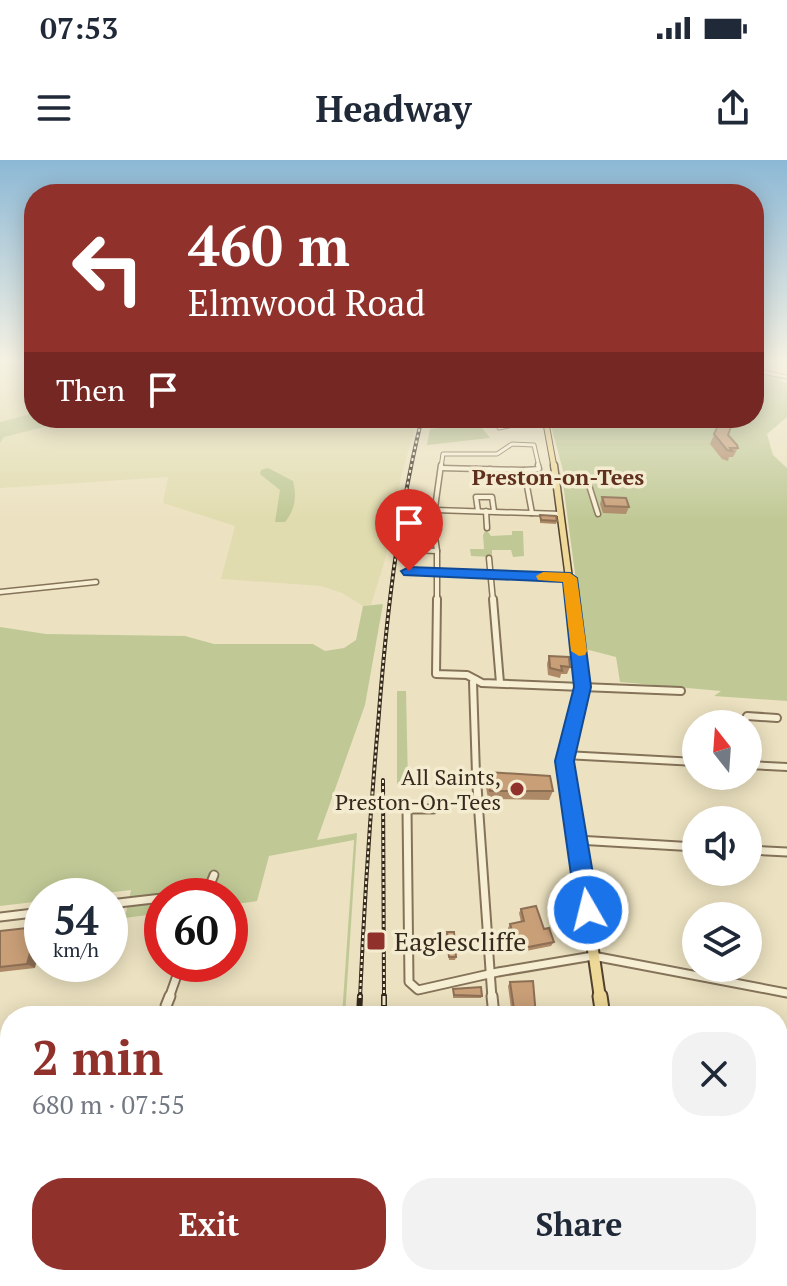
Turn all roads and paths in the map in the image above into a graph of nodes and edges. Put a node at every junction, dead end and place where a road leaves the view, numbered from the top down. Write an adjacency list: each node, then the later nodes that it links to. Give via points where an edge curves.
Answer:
1 (547, 428): 6 (main road)
2 (441, 468): 3 (street); 5 (street, via 445,453 497,454 512,444 533,444 539,469); 7 (street)
3 (476, 469): 4 (street); 4 (street, via 480,479 490,478)
4 (490, 469): 5 (street)
5 (524, 470): 11 (street)
6 (556, 477): 12 (main road); 13 (street, via 587,479)
7 (435, 510): 8 (street); 16 (street)
8 (478, 511): 9 (street); 10 (street, via 480,496 492,497)
9 (486, 511): 10 (street); 14 (street)
10 (494, 511): 11 (street)
11 (532, 513): 12 (street)
12 (561, 514): 23 (main road)
13 (598, 514)
14 (487, 528)
15 (412, 534): 16 (street)
16 (434, 535): 18 (street)
17 (411, 550): 18 (street)
18 (437, 551): 21 (street)
19 (489, 558): 22 (street)
20 (409, 571): 21 (street)
21 (437, 572): 22 (street); 26 (street, via 436,674)
22 (491, 574): 23 (street); 27 (street)
23 (570, 578): 28 (main road)
24 (96, 582): 25 (street)
25 (0, 592)
26 (476, 680): 27 (street); 46 (street, via 476,800)
27 (500, 683): 28 (street)
28 (583, 687): 29 (street); 32 (main road)
29 (681, 691)
30 (762, 717): 31 (street)
31 (777, 718)
32 (565, 755): 33 (street); 37 (main road)
33 (682, 761)
34 (762, 766): 35 (street)
35 (787, 767)
36 (433, 809): 46 (street, via 407,809 409,982 418,990)
37 (577, 840): 38 (street); 45 (main road)
38 (682, 846)
39 (762, 851): 40 (street)
40 (787, 852)
41 (214, 875): 42 (street)
42 (213, 878)
43 (24, 914): 44 (street)
44 (0, 917)
45 (593, 956): 46 (street); 48 (street); 51 (main road)
46 (492, 973): 50 (street)
47 (175, 982): 49 (street)
48 (787, 993)
49 (166, 1006)
50 (494, 1006)
51 (601, 1006)

